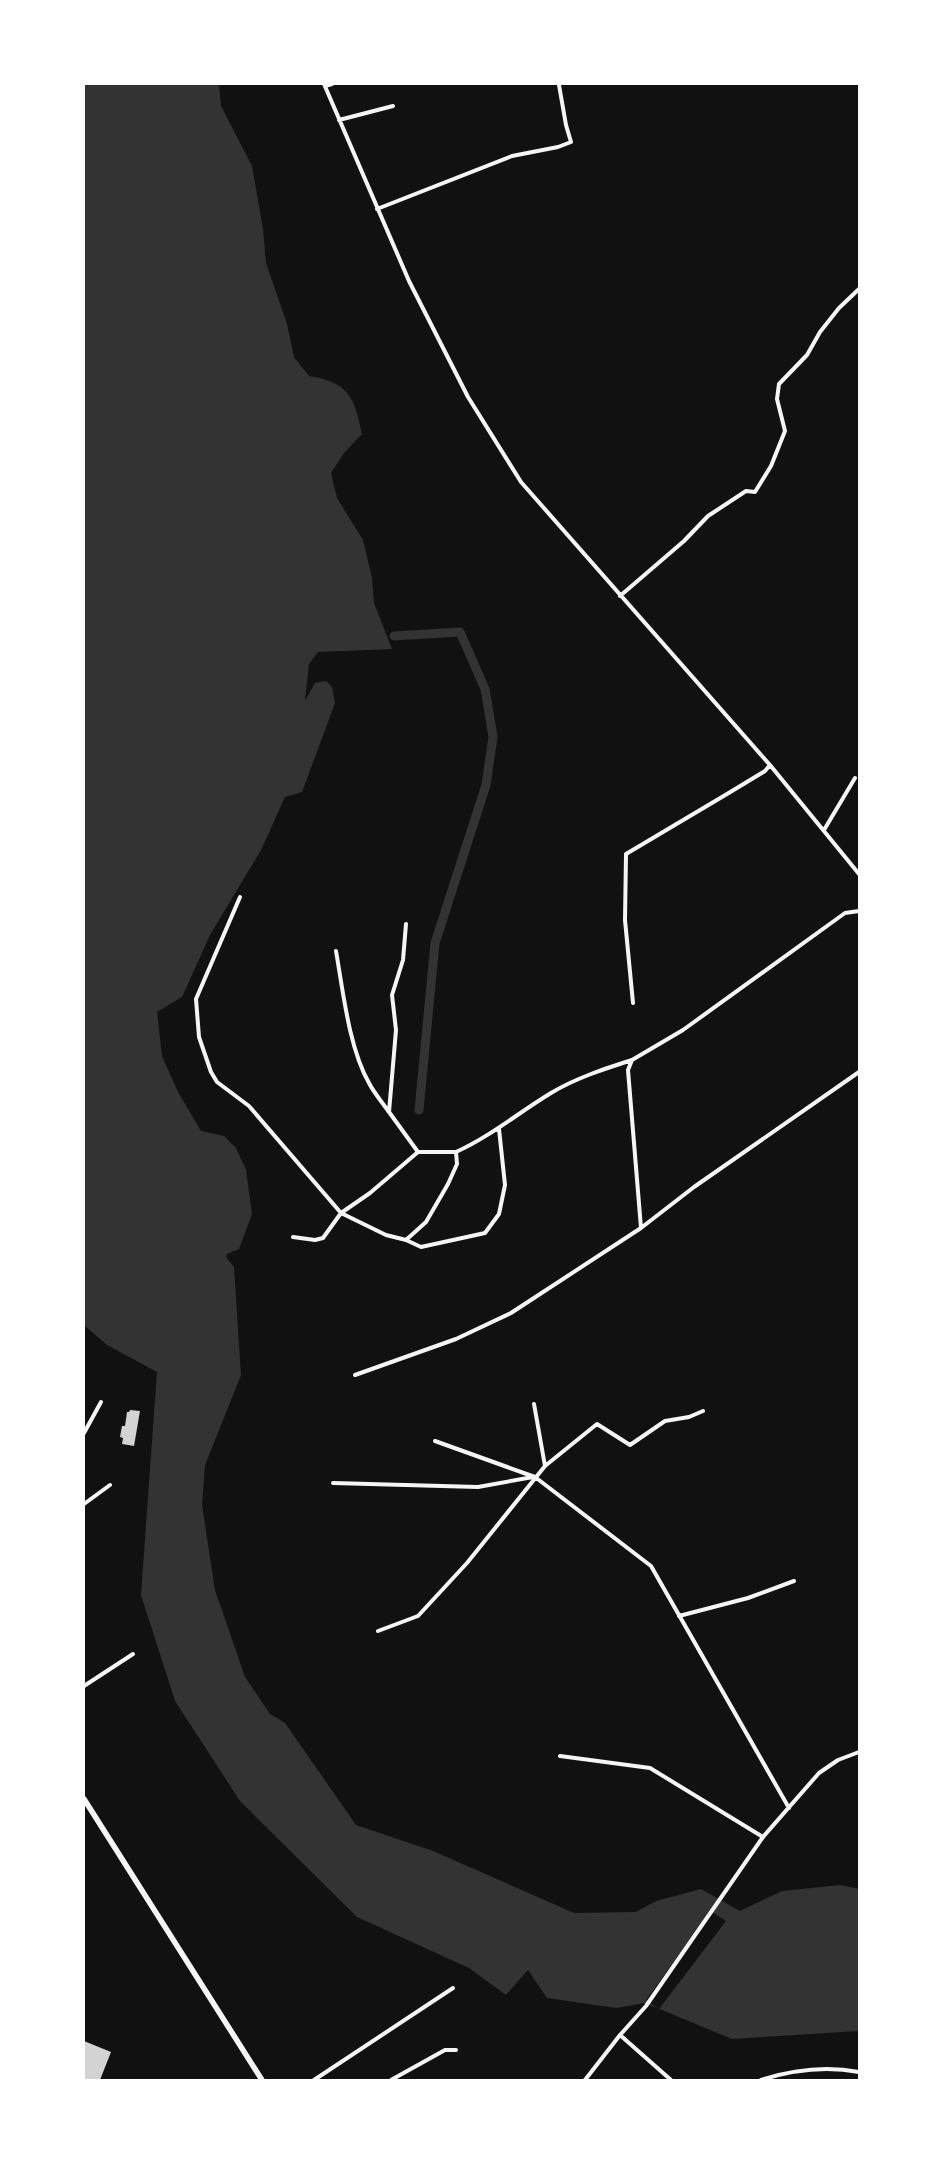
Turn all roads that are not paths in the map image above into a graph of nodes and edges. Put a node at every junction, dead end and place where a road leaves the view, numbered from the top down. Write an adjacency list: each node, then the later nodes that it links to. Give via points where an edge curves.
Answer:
1 (332, 84): 2 (street)
2 (324, 85): 5 (street)
3 (559, 85): 6 (street, via 571,142 512,156)
4 (394, 106): 5 (street)
5 (339, 120): 6 (street)
6 (377, 209): 8 (street, via 409,281 468,397 521,482)
7 (859, 289): 8 (street, via 839,308 807,355 779,384 777,399 785,431 756,492 746,491 708,516)
8 (620, 596): 9 (street)
9 (770, 765): 11 (street); 17 (street, via 626,854 625,920)
10 (855, 778): 11 (street)
11 (824, 830): 12 (street)
12 (859, 874)
13 (240, 897): 24 (street, via 196,1000 199,1037 211,1072 218,1082 249,1106)
14 (859, 911): 18 (street, via 845,913 682,1030)
15 (406, 924): 20 (street, via 403,960 392,995 396,1030)
16 (336, 951): 20 (street, via 358,1055 368,1082)
17 (633, 1003)
18 (632, 1060): 21 (street, via 552,1092); 25 (street, via 628,1070)
19 (859, 1072): 25 (street)
20 (389, 1112): 22 (street)
21 (499, 1129): 23 (street); 27 (street, via 505,1185 499,1214 485,1232 421,1247)
22 (418, 1152): 23 (street); 24 (street)
23 (456, 1152): 27 (street, via 457,1164 448,1184 426,1222)
24 (341, 1213): 26 (street, via 323,1238); 27 (street, via 386,1235)
25 (641, 1228): 28 (street, via 511,1313 456,1339)
26 (293, 1237)
27 (406, 1240)
28 (355, 1375)
29 (100, 1402): 32 (street)
30 (534, 1404): 34 (street)
31 (702, 1411): 34 (street, via 665,1421 630,1445 597,1424)
32 (84, 1433)
33 (435, 1441): 35 (street)
34 (545, 1466): 35 (street)
35 (535, 1477): 36 (street, via 478,1487); 40 (street, via 651,1566); 41 (street, via 467,1563 418,1616)
36 (333, 1484)
37 (110, 1485): 38 (street)
38 (84, 1504)
39 (794, 1581): 40 (street, via 748,1598)
40 (679, 1616): 47 (street)
41 (378, 1631)
42 (133, 1654): 43 (street)
43 (84, 1686)
44 (859, 1752): 47 (street, via 838,1760 819,1773)
45 (560, 1756): 48 (street, via 650,1768)
46 (84, 1800): 53 (main road)
47 (789, 1808): 48 (street)
48 (762, 1837): 50 (street, via 646,2006)
49 (453, 1988): 54 (street)
50 (620, 2036): 56 (street); 57 (street)
51 (456, 2050): 55 (street, via 445,2050)
52 (859, 2072): 58 (street, via 827,2069)
53 (262, 2080)
54 (314, 2080)
55 (391, 2080)
56 (585, 2080)
57 (671, 2080)
58 (761, 2080)

